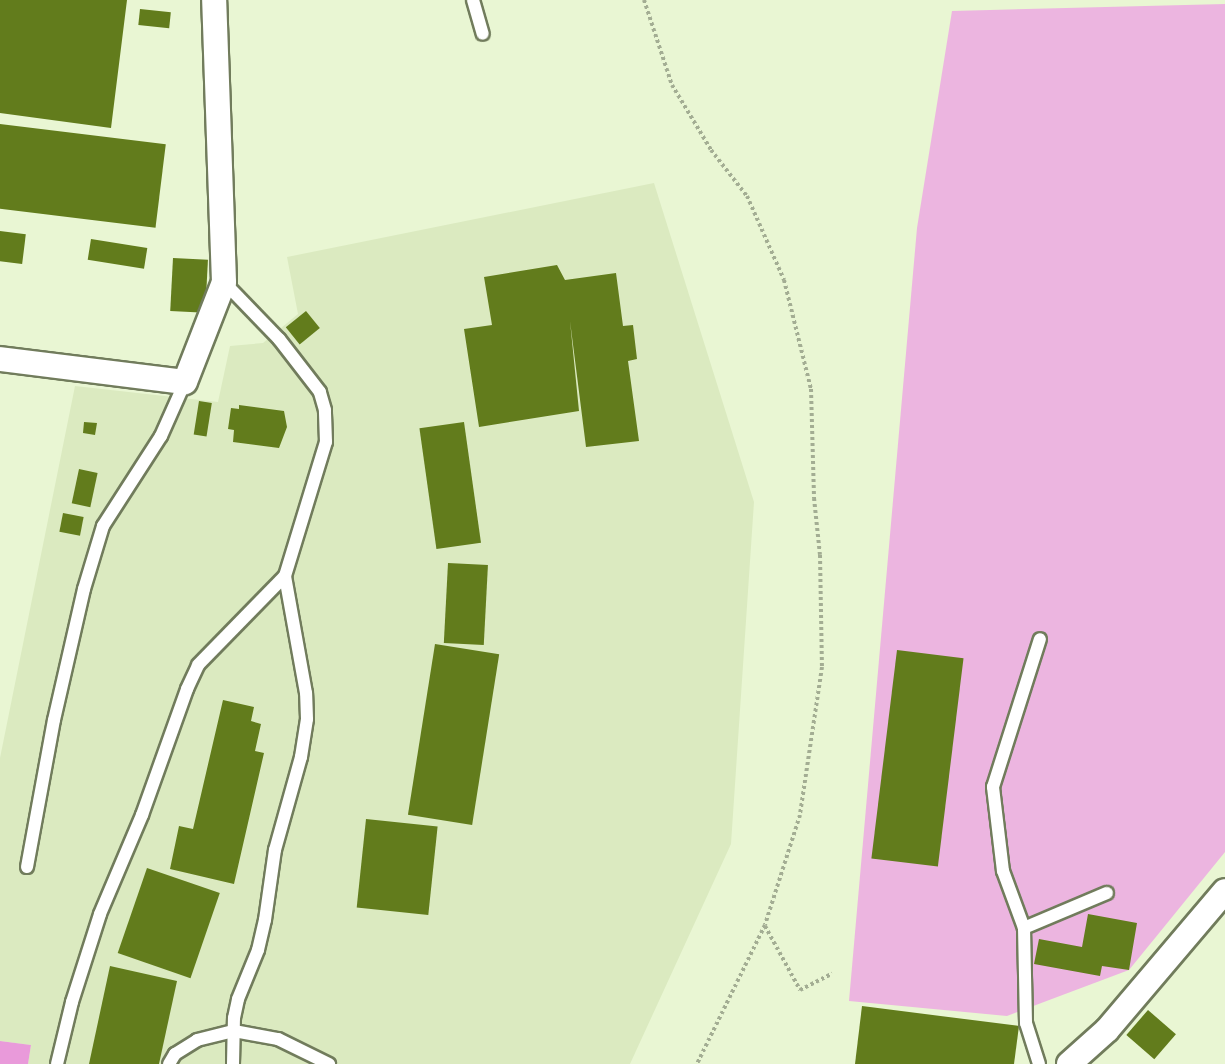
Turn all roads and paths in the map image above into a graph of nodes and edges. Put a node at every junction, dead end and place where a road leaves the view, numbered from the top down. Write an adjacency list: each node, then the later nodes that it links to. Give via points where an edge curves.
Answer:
1 (214, 0): 5 (street)
2 (473, 0): 4 (lane)
3 (644, 0): 13 (path, via 672,85 711,150 747,196 779,269 811,389 822,667 800,815)
4 (483, 34)
5 (224, 282): 7 (street); 8 (lane, via 309,376 320,392 325,410 326,442)
6 (0, 359): 7 (street)
7 (185, 382): 10 (lane, via 161,436 103,526 54,720)
8 (285, 576): 16 (lane, via 307,719 302,757 275,850 258,950 237,999); 17 (lane, via 198,665 186,689 142,815 100,914)
9 (1040, 639): 14 (lane, via 993,787 1004,871)
10 (27, 867)
11 (1225, 891): 23 (street, via 1107,1030)
12 (1107, 893): 14 (lane)
13 (765, 926): 15 (path, via 800,990); 21 (path)
14 (1024, 928): 22 (lane, via 1026,1023)
15 (832, 974)
16 (234, 1031): 18 (lane, via 197,1040 175,1054); 19 (lane); 20 (lane, via 278,1038)
17 (57, 1064)
18 (169, 1064)
19 (234, 1064)
20 (328, 1064)
21 (697, 1064)
22 (1039, 1064)
23 (1069, 1064)

